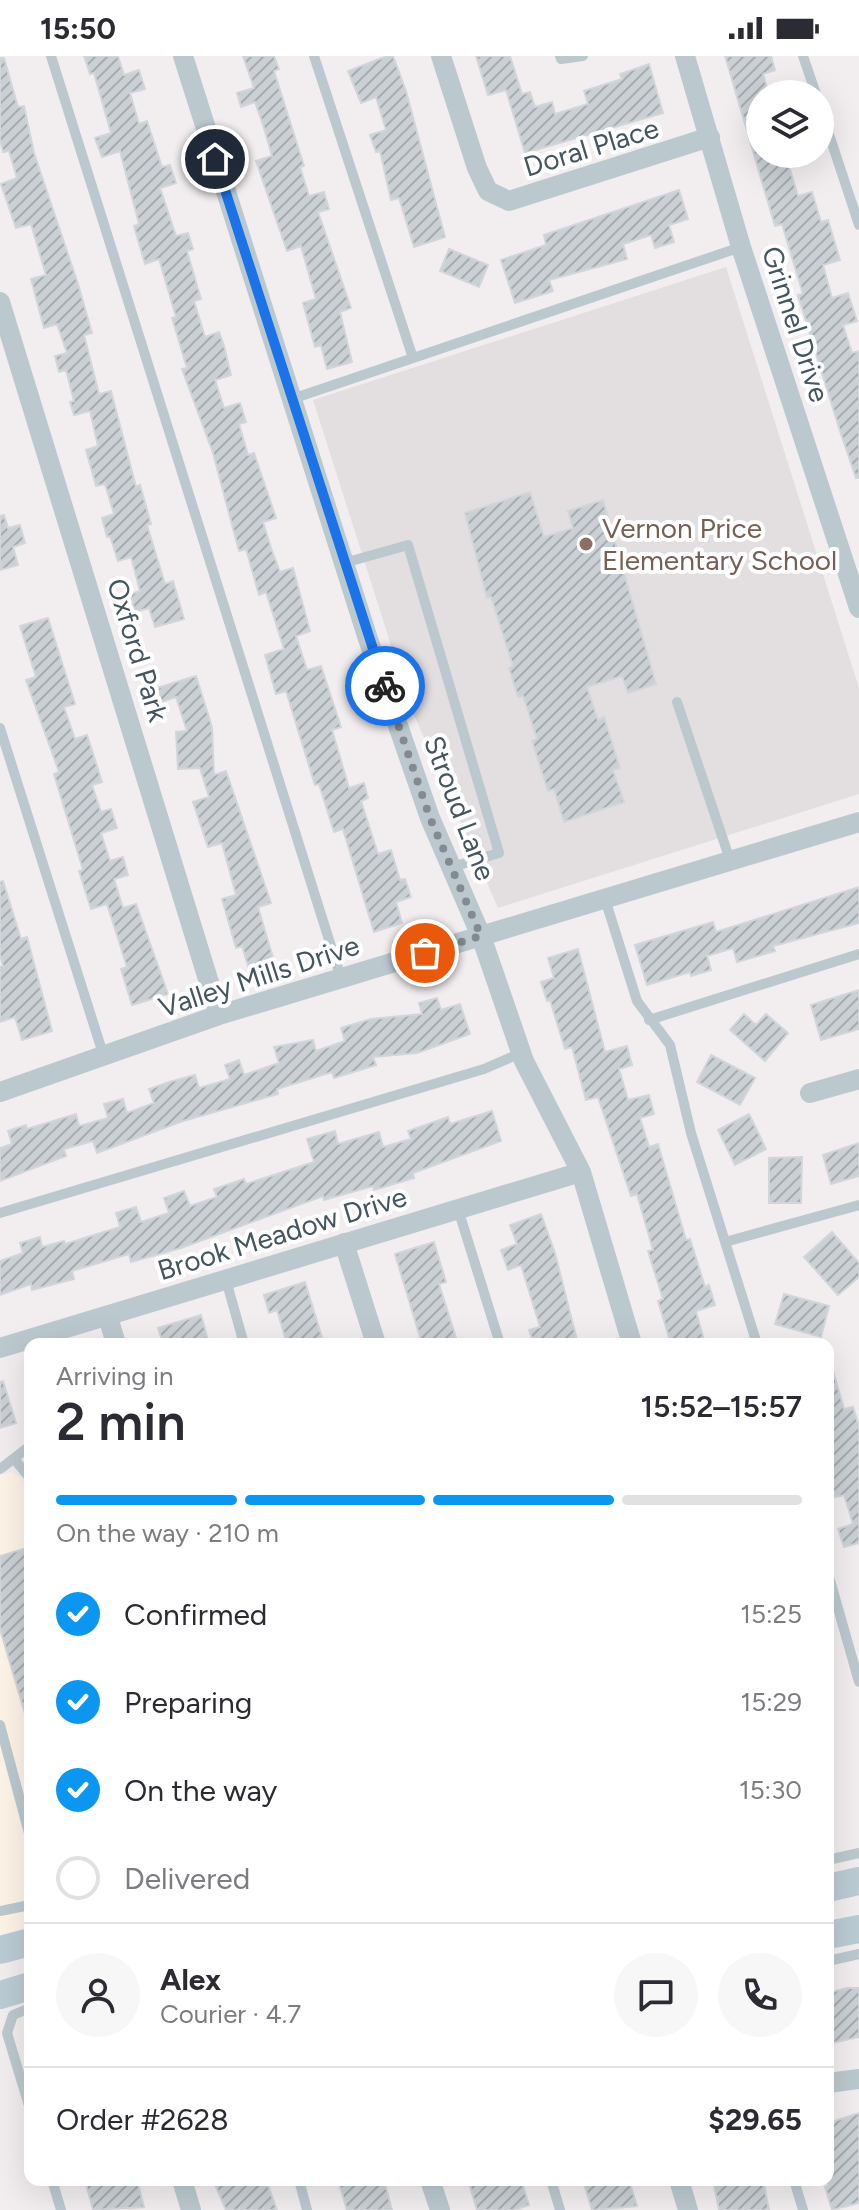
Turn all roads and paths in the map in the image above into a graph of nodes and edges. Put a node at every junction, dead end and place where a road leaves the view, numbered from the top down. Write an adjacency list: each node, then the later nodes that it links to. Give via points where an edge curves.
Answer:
1 (51, 56): 27 (lane)
2 (183, 56): 16 (street, Stroud Lane)
3 (314, 56): 15 (lane)
4 (441, 56): 10 (street, Doral Place, via 477,168 488,191 509,201)
5 (560, 56): 6 (lane)
6 (583, 56)
7 (685, 56): 10 (street, Grinnel Drive)
8 (803, 56): 9 (lane)
9 (811, 80)
10 (710, 137): 13 (street, Grinnel Drive)
11 (834, 149): 12 (lane)
12 (859, 225)
13 (741, 247): 15 (lane); 18 (street, Grinnel Drive)
14 (0, 302): 28 (street, Oxford Park)
15 (413, 358): 16 (lane)
16 (291, 399): 17 (street, Stroud Lane)
17 (344, 563): 23 (street, Stroud Lane, via 430,818); 23 (lane, via 408,545 499,853)
18 (859, 608)
19 (677, 702): 22 (lane)
20 (0, 728): 31 (lane)
21 (859, 822): 22 (street, Valley Mills Drive)
22 (730, 860): 24 (street, Valley Mills Drive)
23 (452, 867): 25 (street, Stroud Lane)
24 (605, 898): 25 (street, Valley Mills Drive); 29 (lane, via 637,1001)
25 (481, 936): 27 (street, Valley Mills Drive); 30 (street, Stroud Lane)
26 (859, 954): 29 (lane)
27 (341, 978): 28 (street, Valley Mills Drive)
28 (219, 1015): 31 (street, Valley Mills Drive)
29 (649, 1020): 39 (lane, via 670,1045)
30 (521, 1053): 35 (street, Stroud Lane); 38 (lane, via 484,1069)
31 (104, 1057): 33 (street, Valley Mills Drive)
32 (859, 1079): 34 (street)
33 (0, 1092)
34 (810, 1093)
35 (581, 1172): 37 (street, Brook Meadow Drive); 48 (street, Stroud Lane)
36 (859, 1205): 39 (lane)
37 (458, 1209): 40 (street, Brook Meadow Drive); 47 (lane)
38 (0, 1213)
39 (725, 1242): 49 (lane)
40 (344, 1243): 41 (street, Brook Meadow Drive); 46 (street)
41 (226, 1280): 42 (street, Brook Meadow Drive); 45 (lane)
42 (108, 1317): 43 (street, Brook Meadow Drive); 44 (street)
43 (35, 1338)
44 (114, 1338)
45 (242, 1338)
46 (374, 1338)
47 (498, 1338)
48 (630, 1338)
49 (755, 1338)
50 (24, 1341): 51 (street, Brook Meadow Drive)
51 (0, 1348)
52 (24, 1452): 53 (lane)
53 (15, 1460): 54 (lane); 55 (lane)
54 (0, 1469)
55 (24, 1471)
56 (834, 1594): 57 (lane)
57 (859, 1682)
58 (0, 1725): 59 (lane)
59 (24, 1815)
60 (859, 1853): 61 (lane)
61 (834, 1859)
62 (859, 1881): 63 (main road)
63 (834, 1887)
64 (24, 1906): 65 (lane)
65 (1, 1909)
66 (859, 1929): 67 (main road)
67 (834, 1934)
68 (24, 1944): 69 (main road)
69 (0, 1950)
70 (859, 1954): 71 (lane)
71 (834, 1960)
72 (24, 1988): 73 (main road)
73 (0, 1995)
74 (24, 2010): 77 (lane, via 13,2015 7,2033)
75 (859, 2079): 76 (street)
76 (834, 2082)
77 (24, 2089)
78 (54, 2186): 85 (lane)
79 (184, 2186): 86 (street)
80 (301, 2186): 87 (lane)
81 (432, 2186): 88 (street)
82 (553, 2186): 89 (lane)
83 (681, 2186): 90 (street)
84 (796, 2186): 91 (lane)
85 (61, 2210)
86 (191, 2210)
87 (307, 2210)
88 (440, 2210)
89 (560, 2210)
90 (688, 2210)
91 (803, 2210)

